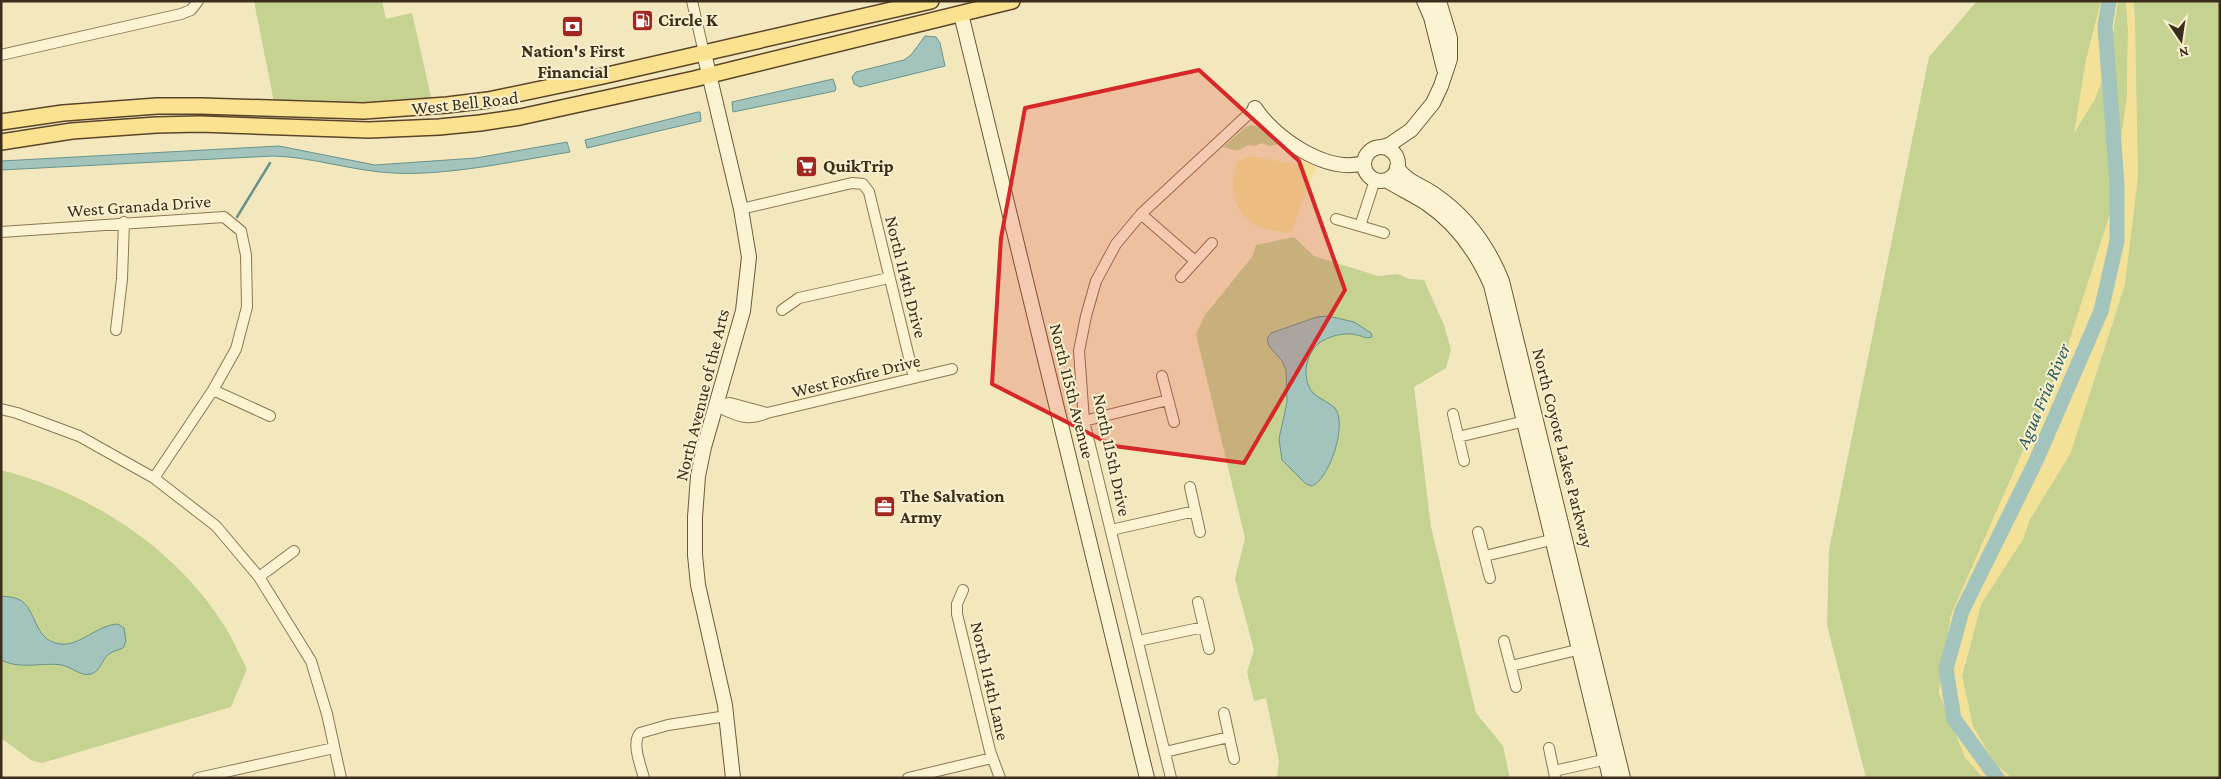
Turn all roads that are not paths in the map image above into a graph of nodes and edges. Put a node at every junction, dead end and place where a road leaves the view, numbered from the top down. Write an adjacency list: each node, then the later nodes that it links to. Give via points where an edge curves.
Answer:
1 (692, 1): 9 (street)
2 (931, 1): 9 (main road, West Bell Road)
3 (970, 1): 8 (main road, via 962,8)
4 (1012, 1): 8 (main road, West Bell Road)
5 (1424, 1): 11 (street)
6 (1438, 1): 11 (street, via 1450,38 1450,59)
7 (198, 3): 10 (street, via 181,14)
8 (961, 14): 12 (main road, West Bell Road); 82 (street, North 115th Avenue)
9 (704, 53): 12 (street, North Avenue of the Arts); 14 (main road, West Bell Road, via 506,97 447,105 364,111 157,106 63,113)
10 (1, 55)
11 (1445, 72): 16 (street, via 1433,103 1405,142)
12 (709, 75): 15 (main road, West Bell Road, via 520,117 439,127 370,130 156,125 72,131); 18 (street, North Avenue of the Arts)
13 (1255, 108): 16 (street, via 1269,126 1305,152 1342,165); 19 (street, North 115th Drive)
14 (1, 122)
15 (1, 142)
16 (1382, 156): 17 (street, via 1393,175); 17 (street, via 1366,173); 41 (street, North Coyote Lakes Parkway, via 1402,176 1450,207 1467,223 1489,254 1506,294)
17 (1380, 180): 22 (street); 41 (street, North Coyote Lakes Parkway, via 1427,204 1442,216 1458,231 1479,260 1495,298)
18 (741, 209): 28 (street, North 114th Drive, via 852,183 864,184 869,192); 36 (street, North Avenue of the Arts, via 748,257 746,290)
19 (1141, 214): 26 (street); 40 (street, North 115th Drive, via 1116,244 1096,282 1086,316 1080,351)
20 (1336, 219): 22 (street)
21 (124, 222): 23 (street, West Granada Drive); 30 (street); 34 (street, West Granada Drive, via 224,217 241,231 246,255 247,307 236,349)
22 (1360, 226): 24 (street)
23 (1, 232)
24 (1384, 233)
25 (1212, 243): 26 (street)
26 (1195, 261): 27 (street)
27 (1181, 277)
28 (889, 278): 29 (street, via 799,298); 33 (street, North 114th Drive)
29 (782, 310)
30 (116, 330)
31 (952, 369): 33 (street, West Foxfire Drive)
32 (1162, 376): 35 (street)
33 (914, 378): 36 (street, West Foxfire Drive, via 753,419)
34 (213, 390): 39 (street); 45 (street, West Granada Drive)
35 (1168, 400): 40 (street); 42 (street)
36 (716, 406): 66 (street, North Avenue of the Arts, via 698,476 695,555 701,600)
37 (1, 409): 45 (street, via 79,436)
38 (1453, 414): 43 (street)
39 (270, 416)
40 (1084, 420): 48 (street, North 115th Drive)
41 (1530, 420): 43 (street); 51 (street, North Coyote Lakes Parkway)
42 (1174, 422)
43 (1458, 437): 44 (street)
44 (1464, 461)
45 (154, 478): 54 (street, via 216,526)
46 (1190, 487): 47 (street)
47 (1195, 510): 48 (street); 49 (street)
48 (1111, 530): 59 (street, North 115th Drive)
49 (1200, 532)
50 (1478, 532): 53 (street)
51 (1559, 538): 53 (street); 61 (street, North Coyote Lakes Parkway)
52 (294, 551): 54 (street)
53 (1485, 556): 55 (street)
54 (260, 578): 68 (street, via 311,661)
55 (1490, 578)
56 (962, 590): 71 (street, North 114th Lane, via 957,614)
57 (1198, 602): 58 (street)
58 (1204, 627): 59 (street); 62 (street)
59 (1138, 641): 70 (street, North 115th Drive)
60 (1504, 641): 63 (street)
61 (1585, 648): 63 (street); 72 (street, North Coyote Lakes Parkway)
62 (1209, 649)
63 (1511, 666): 64 (street)
64 (1516, 687)
65 (1224, 713): 67 (street)
66 (727, 716): 78 (street, via 644,731 638,736 637,745); 79 (street, North Avenue of the Arts)
67 (1229, 737): 70 (street); 73 (street)
68 (334, 748): 74 (street); 77 (street)
69 (1549, 748): 75 (street)
70 (1164, 752): 83 (street, North 115th Drive)
71 (992, 758): 80 (street); 81 (street, North 114th Lane)
72 (1612, 758): 75 (street); 84 (street, North Coyote Lakes Parkway); 85 (street, North Coyote Lakes Parkway)
73 (1234, 759)
74 (230, 774): 76 (street)
75 (1555, 774)
76 (198, 778)
77 (341, 778)
78 (644, 778)
79 (733, 778)
80 (908, 778)
81 (1000, 778)
82 (1147, 778)
83 (1171, 778)
84 (1610, 778)
85 (1623, 778)

